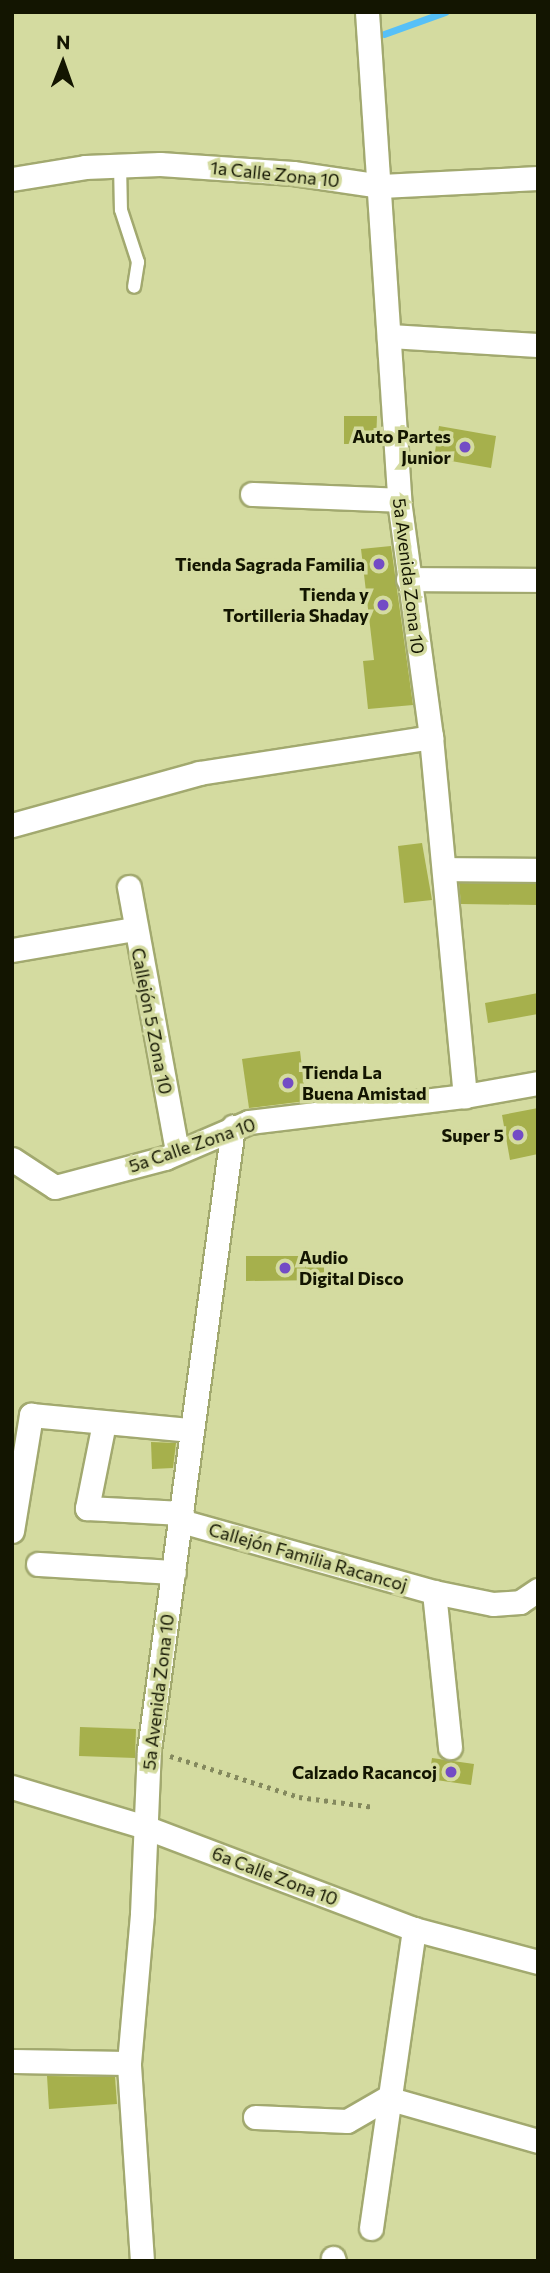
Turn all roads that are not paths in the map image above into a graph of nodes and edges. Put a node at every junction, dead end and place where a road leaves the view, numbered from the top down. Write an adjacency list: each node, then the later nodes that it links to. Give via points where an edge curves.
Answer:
1 (367, 12): 5 (street, 5a Avenida Zona 10)
2 (120, 164): 4 (street, 1a Calle Zona 10); 5 (street, 1a Calle Zona 10, via 224,167); 6 (lane, via 121,210 138,261)
3 (538, 178): 5 (street, 1a Calle Zona 10)
4 (12, 179)
5 (381, 187): 7 (street, 5a Avenida Zona 10)
6 (134, 287)
7 (389, 336): 8 (street); 10 (street, 5a Avenida Zona 10)
8 (538, 345)
9 (252, 494): 10 (street)
10 (399, 500): 11 (street, 5a Avenida Zona 10)
11 (408, 579): 12 (street); 13 (street, 5a Avenida Zona 10)
12 (538, 580)
13 (431, 737): 14 (street, via 199,773); 15 (street, 5a Avenida Zona 10)
14 (12, 825)
15 (444, 869): 16 (street); 21 (street, 5a Avenida Zona 10)
16 (538, 870)
17 (129, 887): 18 (street)
18 (134, 929): 19 (street, Callejón 5 Zona 10); 23 (street, Callejón 5 Zona 10)
19 (12, 950)
20 (538, 1083): 21 (street, 5a Calle Zona 10)
21 (465, 1096): 22 (street, 5a Calle Zona 10)
22 (233, 1127): 23 (street, 5a Calle Zona 10); 26 (street, 5a Avenida Zona 10)
23 (177, 1152): 24 (street, 5a Calle Zona 10, via 55,1187)
24 (12, 1159)
25 (104, 1423): 26 (street); 27 (street, Callejón Familia Racancoj, via 87,1508); 28 (street, via 31,1415)
26 (191, 1430): 27 (street, 5a Avenida Zona 10)
27 (181, 1517): 30 (street, 5a Avenida Zona 10); 32 (street, Callejón Familia Racancoj)
28 (12, 1531)
29 (38, 1564): 30 (street)
30 (174, 1572): 35 (street, 5a Avenida Zona 10, via 160,1651)
31 (538, 1590): 32 (street, Callejón Familia Racancoj, via 512,1604)
32 (434, 1592): 33 (street)
33 (450, 1747)
34 (12, 1787): 35 (street, 6a Calle Zona 10)
35 (145, 1827): 36 (street, 6a Calle Zona 10); 39 (street, 5a Avenida Zona 10)
36 (414, 1929): 37 (street, 6a Calle Zona 10); 40 (street)
37 (538, 1962)
38 (12, 2061): 39 (street)
39 (129, 2063): 44 (street, 5a Avenida Zona 10)
40 (387, 2098): 41 (street, via 347,2121); 42 (street); 43 (street)
41 (255, 2117)
42 (538, 2141)
43 (371, 2228)
44 (142, 2261)

